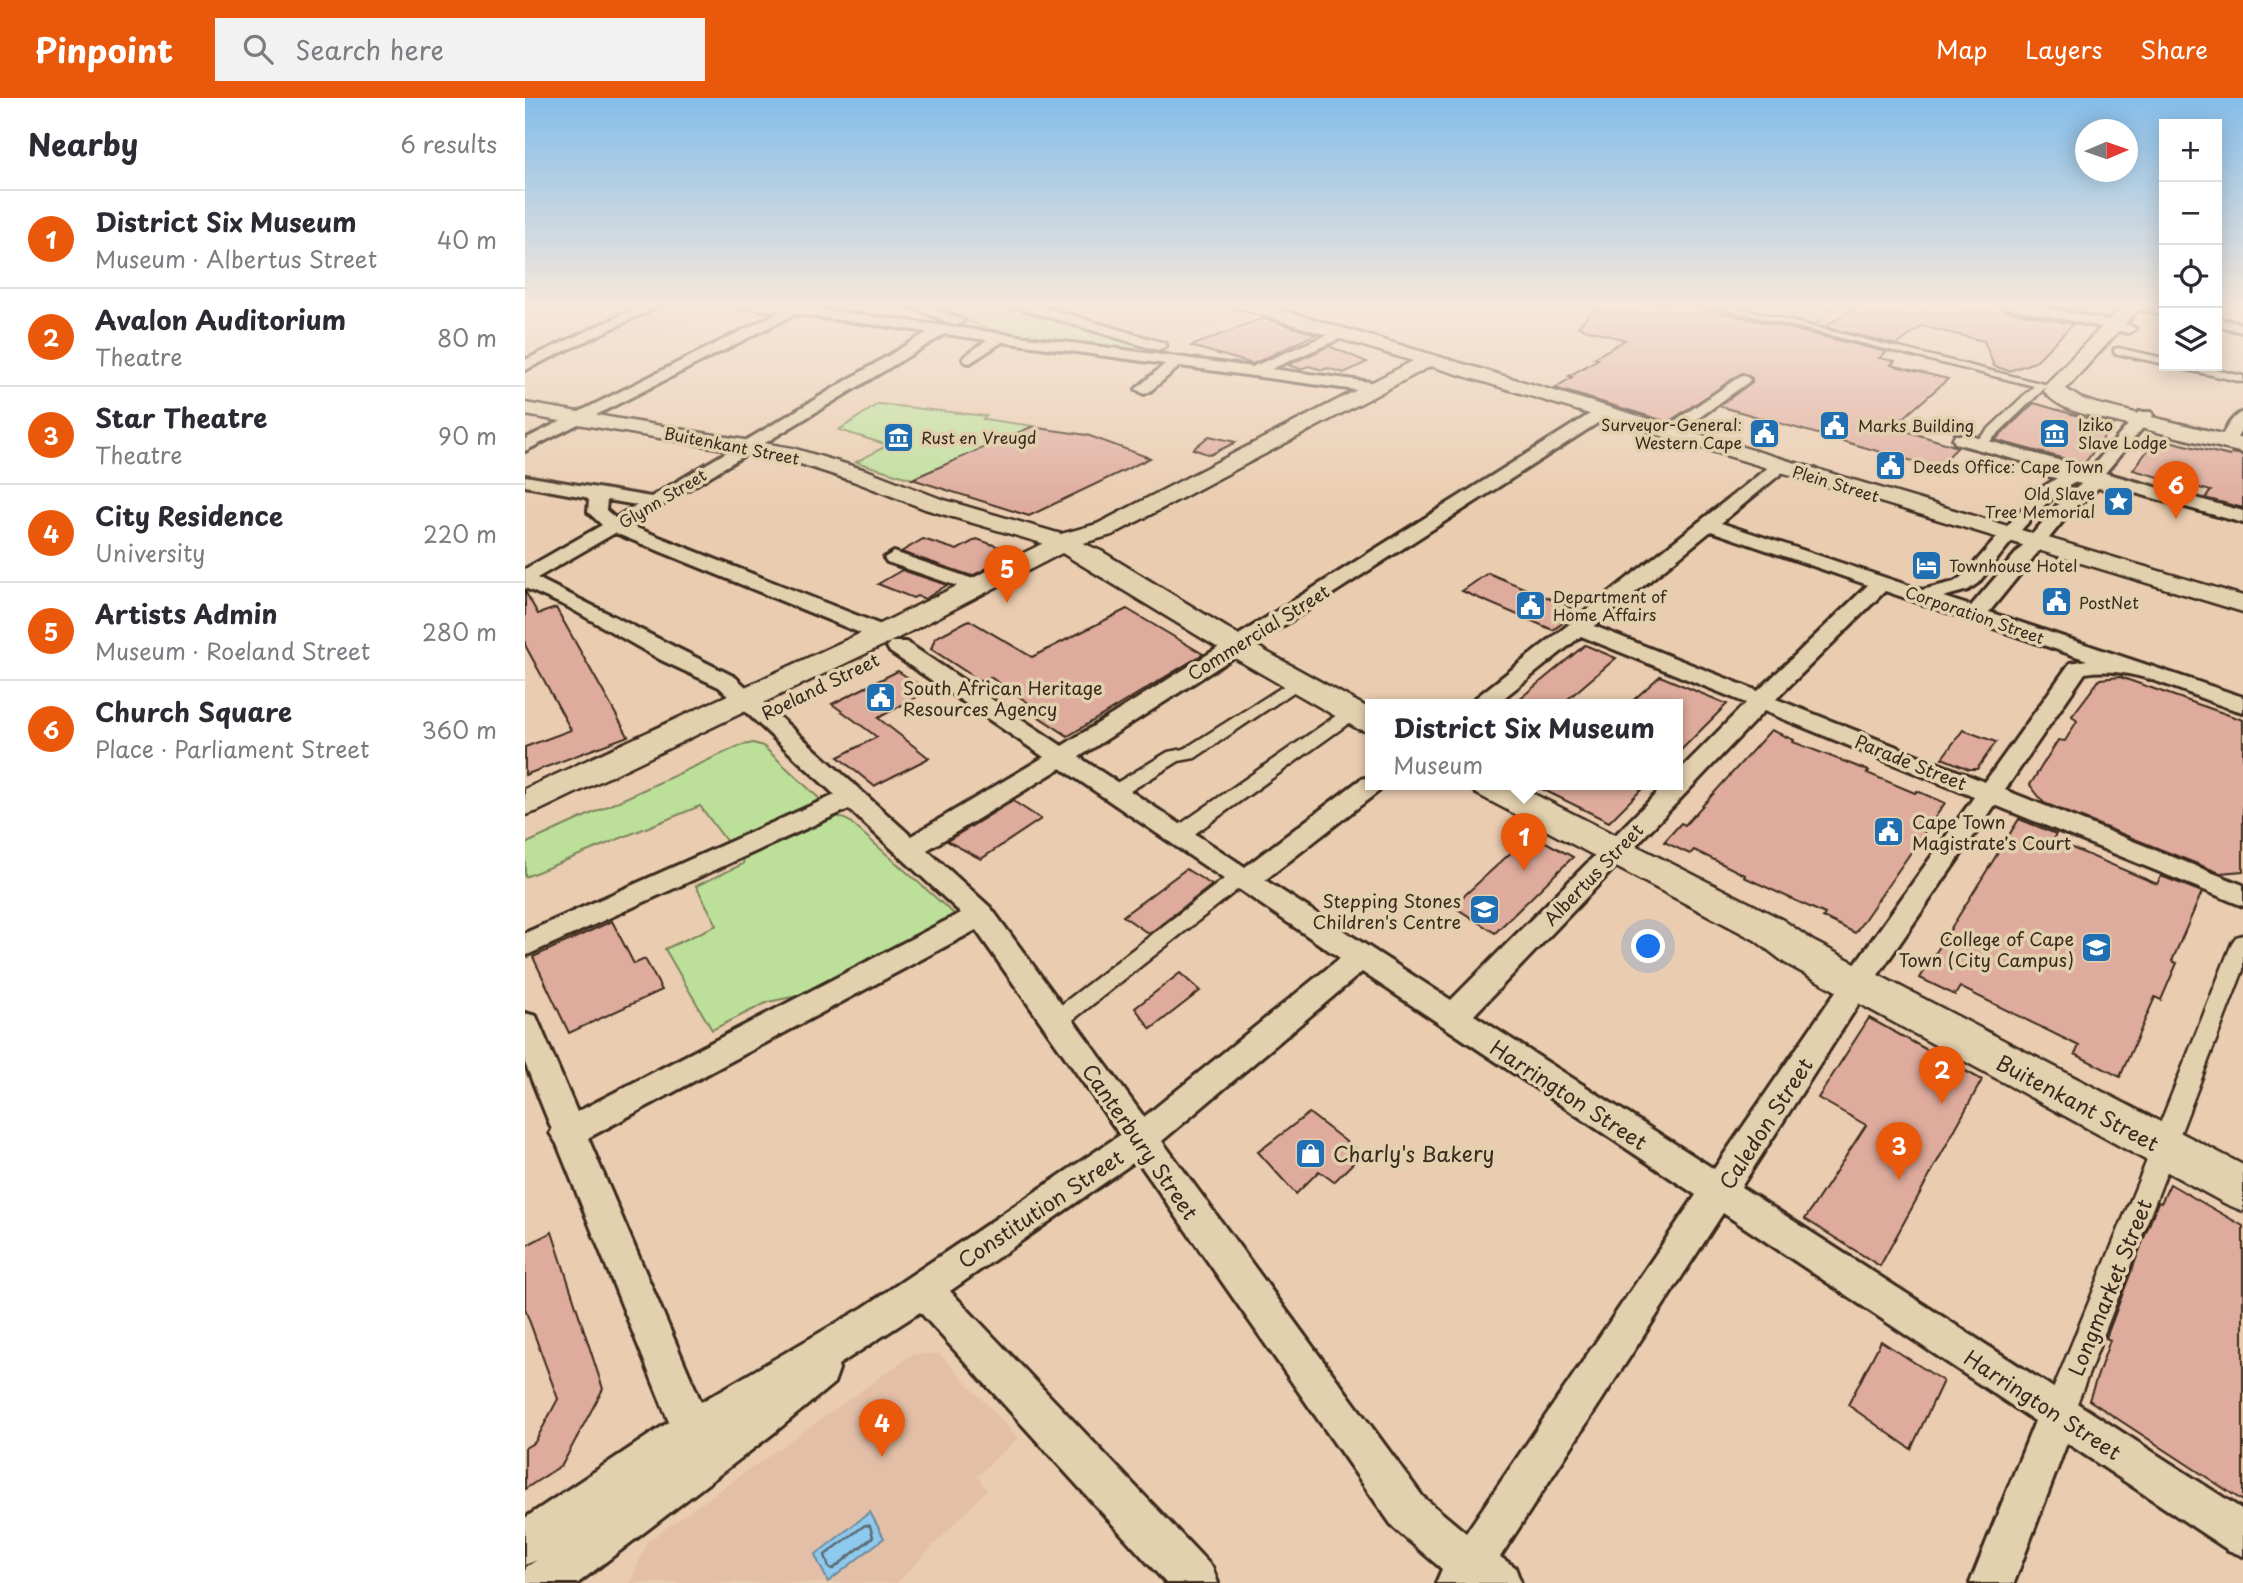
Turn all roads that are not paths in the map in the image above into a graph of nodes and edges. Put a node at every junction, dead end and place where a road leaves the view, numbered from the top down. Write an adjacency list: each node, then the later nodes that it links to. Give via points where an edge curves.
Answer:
1 (669, 372): 17 (street)
2 (871, 372): 24 (street, Glynn Street)
3 (1164, 372): 13 (street)
4 (1264, 372): 12 (street)
5 (1407, 372): 12 (street, Roeland Street)
6 (1470, 372): 16 (street, Plein Street)
7 (1981, 372): 14 (street)
8 (2086, 372): 14 (main road, via 2072,390)
9 (2212, 372): 10 (street)
10 (2243, 379)
11 (1742, 380): 19 (street)
12 (1378, 388): 36 (street, Roeland Street, via 1104,530 1096,541)
13 (1144, 389)
14 (2059, 392): 18 (main road, via 2072,403); 22 (street)
15 (525, 409): 17 (street, Buitenkant Street)
16 (1604, 412): 19 (street, Plein Street); 46 (street, Commercial Street)
17 (580, 417): 23 (street); 24 (street, Buitenkant Street)
18 (2143, 418): 20 (main road); 27 (street)
19 (1669, 432): 25 (street, Plein Street)
20 (2240, 434)
21 (1961, 439): 22 (street)
22 (1980, 444): 27 (street)
23 (525, 446)
24 (747, 446): 30 (street, Glynn Street); 36 (street, Buitenkant Street, via 826,464 933,504 996,521)
25 (1781, 466): 32 (street); 34 (street, Plein Street)
26 (2052, 473): 27 (street)
27 (2091, 478): 31 (street); 34 (street, via 2046,493); 35 (street)
28 (525, 481): 29 (street)
29 (589, 491): 30 (street); 33 (street, via 598,499 597,512)
30 (655, 503): 33 (street, Glynn Street)
31 (2243, 517)
32 (1707, 524): 39 (street, Corporation Street); 44 (street)
33 (614, 526): 38 (street, Glynn Street); 45 (street, Harrington Street)
34 (2010, 535): 35 (street, Plein Street); 41 (street, via 1961,586)
35 (2036, 542): 42 (street, Plein Street); 43 (street)
36 (1064, 550): 40 (main road, Roeland Street); 45 (main road, Roeland Street); 46 (main road, Buitenkant Street)
37 (894, 558): 40 (street)
38 (525, 579): 52 (street, Canterbury Street, via 727,682)
39 (1882, 582): 41 (street, Corporation Street); 50 (street, Albertus Street)
40 (975, 586): 45 (main road, Roeland Street)
41 (1922, 596): 43 (street, Corporation Street)
42 (2243, 604)
43 (1976, 614): 47 (street, Corporation Street)
44 (1578, 627): 49 (street); 50 (street, Parade Street)
45 (890, 641): 52 (main road, Roeland Street); 54 (street, Harrington Street)
46 (1241, 651): 48 (main road, Buitenkant Street); 54 (street, Commercial Street)
47 (2071, 657): 51 (street, via 2129,667); 60 (street, Caledon Street)
48 (1298, 682): 53 (main road, Buitenkant Street); 59 (street, via 1189,754 1174,755)
49 (1488, 699)
50 (1761, 701): 55 (street, Albertus Street); 60 (street, Parade Street)
51 (2243, 705)
52 (753, 708): 61 (street, Canterbury Street); 62 (main road, Roeland Street); 63 (main road, Roeland Street, via 632,778)
53 (1361, 717): 64 (street)
54 (1063, 755): 59 (street, Harrington Street); 65 (street, Commercial Street)
55 (1683, 782)
56 (1365, 789): 67 (street)
57 (1497, 790): 66 (main road, Buitenkant Street)
58 (1675, 790): 66 (street, Albertus Street)
59 (1115, 792): 64 (street, Harrington Street)
60 (1991, 794): 68 (street, Parade Street); 73 (street, Caledon Street)
61 (851, 798): 65 (street, Canterbury Street); 71 (street)
62 (525, 803)
63 (525, 825)
64 (1179, 835): 67 (street, Harrington Street)
65 (909, 849): 69 (street, Canterbury Street)
66 (1615, 852): 73 (main road, Buitenkant Street, via 1769,930 1799,952); 74 (street, Albertus Street)
67 (1243, 879): 72 (street, Harrington Street); 75 (street)
68 (2243, 896)
69 (981, 915): 75 (street, Canterbury Street); 77 (street)
70 (2243, 943): 78 (street, Longmarket Street)
71 (525, 945)
72 (1361, 957): 74 (street, Harrington Street); 79 (street, Constitution Street)
73 (1862, 977): 78 (main road, Buitenkant Street); 82 (street, Caledon Street)
74 (1453, 1017): 82 (street, Harrington Street)
75 (1056, 1021): 79 (street, Canterbury Street)
76 (525, 1025): 77 (street)
77 (567, 1133): 86 (street)
78 (2167, 1138): 80 (main road, Buitenkant Street); 81 (main road, Buitenkant Street); 85 (street, Longmarket Street)
79 (1140, 1140): 83 (street, Constitution Street); 89 (street, Canterbury Street, via 1408,1512)
80 (2243, 1163)
81 (2243, 1189)
82 (1719, 1193): 85 (street, Harrington Street); 89 (street, Caledon Street)
83 (923, 1289): 84 (street, Constitution Street); 91 (street)
84 (877, 1320): 86 (street, Constitution Street); 90 (street, Constitution Street)
85 (2058, 1414): 87 (street, Harrington Street); 92 (street, Longmarket Street)
86 (692, 1430): 88 (street, Constitution Street)
87 (2243, 1535)
88 (535, 1537): 90 (street)
89 (1476, 1577)
90 (556, 1579)
91 (1196, 1583)
92 (1992, 1583)

